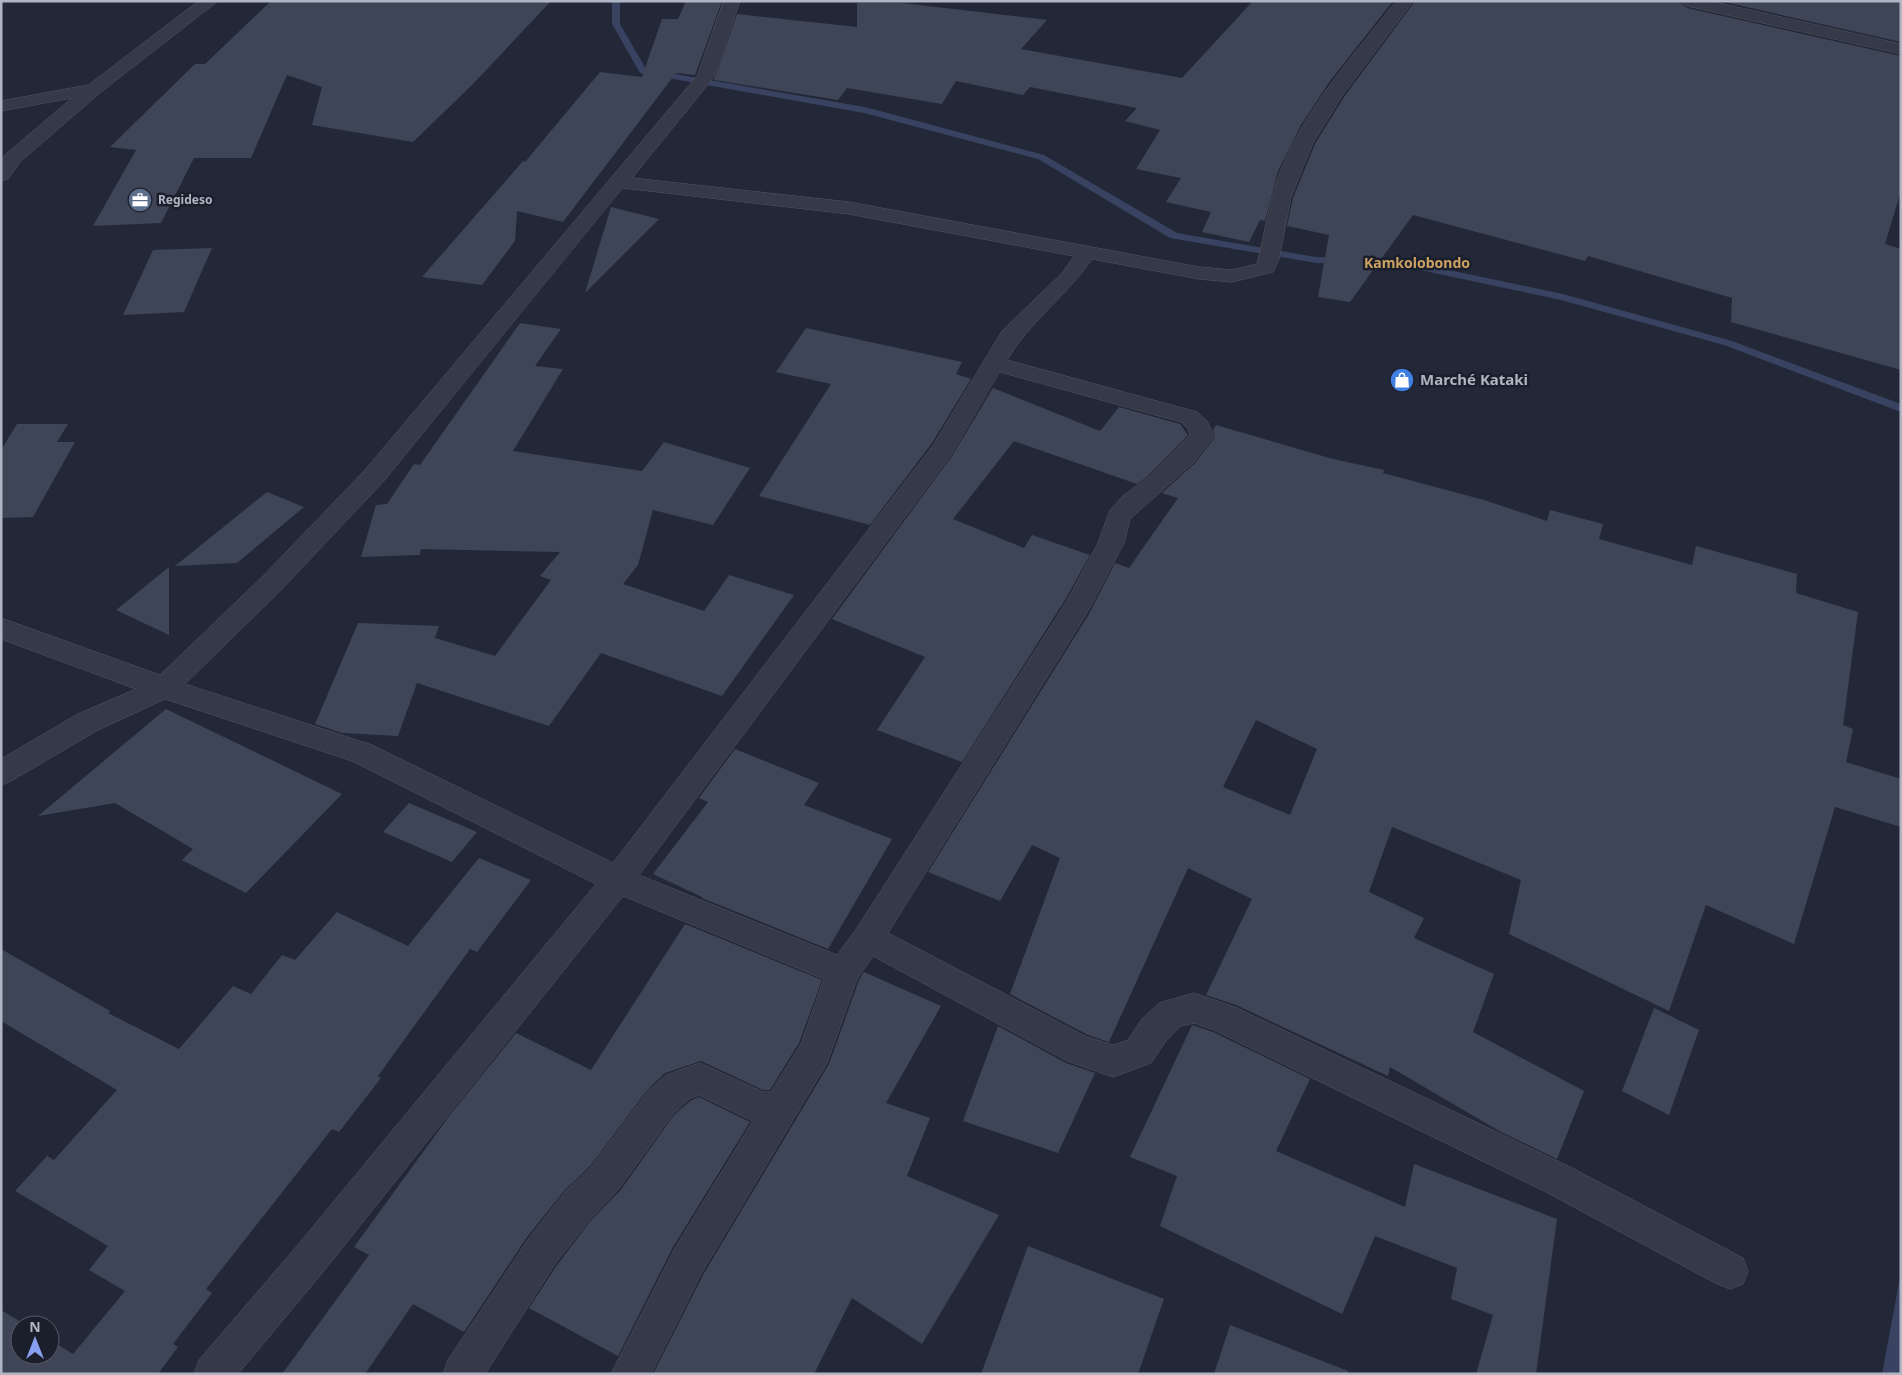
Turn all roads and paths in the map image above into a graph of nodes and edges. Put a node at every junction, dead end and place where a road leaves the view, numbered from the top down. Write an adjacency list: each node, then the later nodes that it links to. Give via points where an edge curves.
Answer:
1 (210, 1): 6 (street)
2 (732, 1): 10 (street, via 705,77)
3 (1406, 1): 11 (street, via 1343,82 1302,144 1281,197 1266,268 1232,276)
4 (1687, 1): 5 (street)
5 (1901, 48)
6 (95, 88): 7 (street); 8 (street)
7 (1, 106)
8 (5, 159): 9 (street)
9 (1, 175)
10 (618, 182): 11 (street, via 849,208); 14 (street, via 374,476 272,583)
11 (1087, 252): 12 (street, via 1070,276 1010,336)
12 (993, 363): 16 (street, via 942,449); 17 (street, via 1189,417 1199,426 1202,436 1158,483 1119,516 1111,543 1078,606)
13 (1, 628): 14 (street)
14 (164, 688): 15 (street, via 88,722); 16 (street, via 362,753)
15 (1, 773)
16 (618, 880): 18 (street); 21 (street)
17 (868, 938): 18 (street); 20 (street, via 1079,1050 1113,1061 1139,1052 1170,1014 1194,1008 1223,1018 1559,1180)
18 (843, 972): 19 (street, via 815,1052)
19 (780, 1108): 22 (street, via 761,1108 700,1079 678,1086 661,1102 605,1178 578,1205 542,1251); 23 (street, via 688,1261)
20 (1730, 1271)
21 (213, 1374)
22 (462, 1374)
23 (630, 1374)

